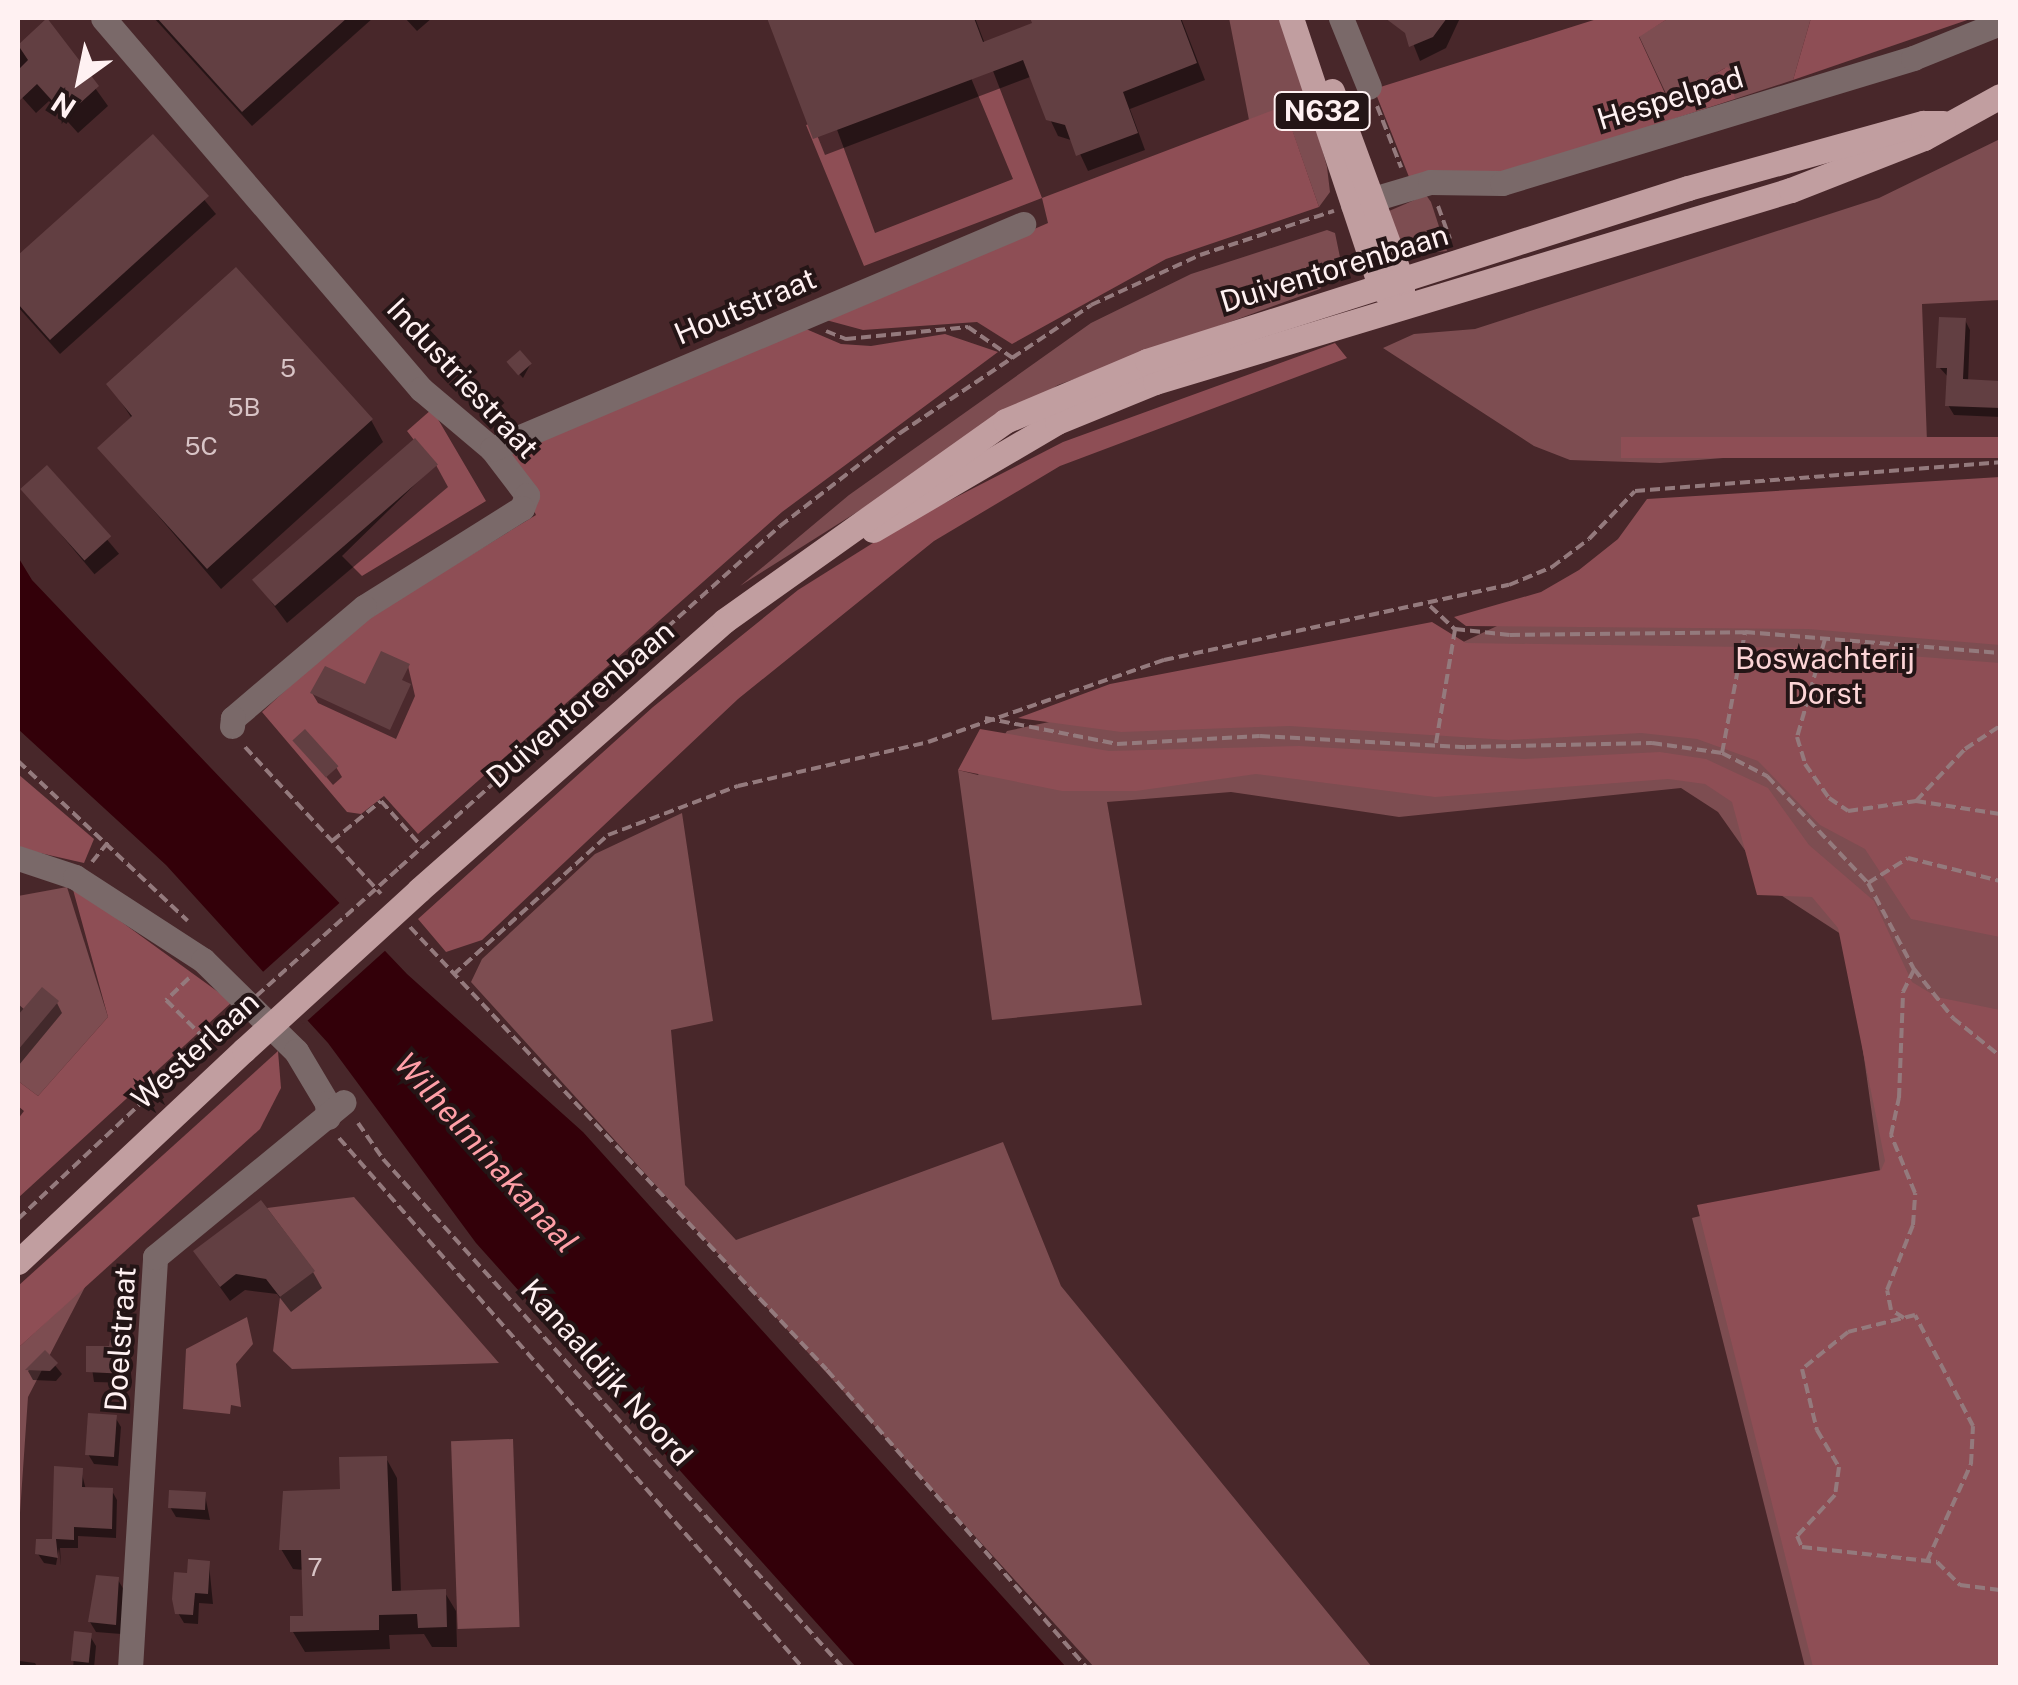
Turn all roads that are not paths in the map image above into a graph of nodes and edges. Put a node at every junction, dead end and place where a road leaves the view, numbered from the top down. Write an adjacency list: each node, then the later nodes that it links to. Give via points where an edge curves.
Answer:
1 (103, 18): 13 (street, Industriestraat, via 421,388)
2 (1291, 18): 9 (main road, N632)
3 (1305, 18): 9 (main road, N632)
4 (1341, 18): 6 (street)
5 (2000, 23): 9 (street, Hespelpad, via 1913,58 1502,183 1408,186)
6 (1369, 87)
7 (2000, 96): 8 (main road, Duiventorenbaan)
8 (1942, 123): 11 (main road, Duiventorenbaan, via 1924,122 1688,188); 12 (main road, Duiventorenbaan, via 1924,138 1791,190)
9 (1362, 202): 11 (main road, N632)
10 (1023, 224): 13 (street, Houtstraat)
11 (1391, 284): 12 (main road, N632); 14 (main road, Duiventorenbaan, via 1147,361 1005,421)
12 (1402, 308): 14 (main road, Duiventorenbaan, via 1155,382 1057,422 810,570)
13 (492, 449): 15 (street, Industriestraat, via 527,495 522,508 364,607 233,718)
14 (790, 575): 17 (main road, Duiventorenbaan, via 644,685)
15 (232, 726)
16 (18, 858): 19 (street, Doelstraat, via 74,877 202,946 296,1052 336,1109 155,1256)
17 (420, 890): 18 (main road, Westerlaan, bridge)
18 (18, 1262)
19 (130, 1668)

